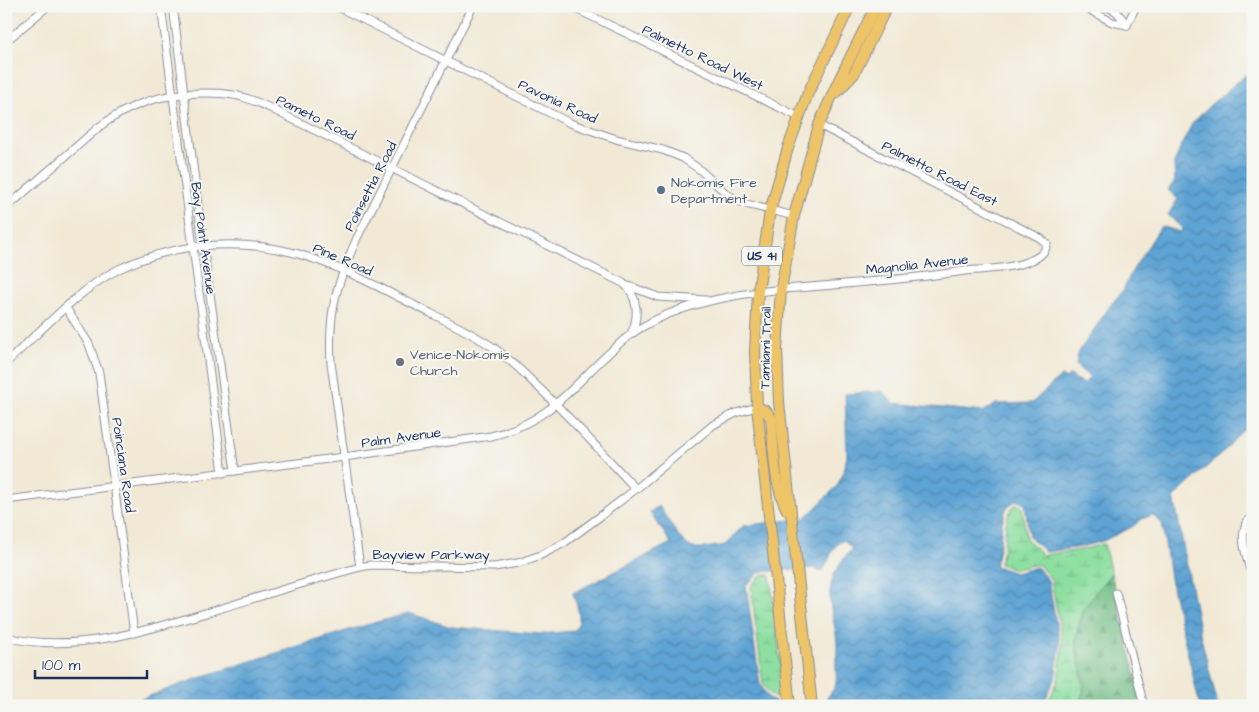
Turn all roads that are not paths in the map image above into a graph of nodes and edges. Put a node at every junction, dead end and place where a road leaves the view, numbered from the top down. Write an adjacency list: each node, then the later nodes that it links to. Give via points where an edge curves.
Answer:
1 (48, 6): 14 (street)
2 (161, 6): 17 (street, Bay Point Avenue)
3 (173, 6): 16 (street, Bay Point Avenue)
4 (336, 6): 15 (street, Pavonia Road)
5 (473, 6): 15 (street, Poinsettia Road)
6 (570, 6): 19 (street, Palmetto Road West)
7 (850, 6): 19 (main road, Tamiami Trail / US 41)
8 (876, 6): 18 (main road, Tamiami Trail / US 41)
9 (887, 6): 18 (main road, via 854,74)
10 (1082, 6): 13 (street, via 1112,22)
11 (1106, 6): 13 (street, via 1117,12)
12 (1136, 6): 13 (street)
13 (1126, 25)
14 (6, 41)
15 (446, 61): 21 (street, Poinsettia Road); 23 (street, Pavonia Road, via 583,129 678,156 735,199)
16 (184, 93): 17 (street, Pameto Road); 21 (street, Pameto Road, via 221,94 252,100); 26 (street, Bay Point Avenue)
17 (173, 94): 22 (street, Pameto Road, via 143,102 114,116); 27 (street, Bay Point Avenue)
18 (831, 98): 20 (main road, Tamiami Trail / US 41)
19 (799, 117): 23 (main road, Tamiami Trail / US 41)
20 (819, 125): 24 (main road, Tamiami Trail / US 41); 25 (street, Palmetto Road East)
21 (393, 169): 28 (street, Poinsettia Road); 29 (street, Pameto Road)
22 (6, 208)
23 (770, 212): 24 (street, Pavonia Road); 31 (main road, Tamiami Trail / US 41)
24 (794, 216): 30 (main road, Tamiami Trail / US 41)
25 (1047, 244): 30 (street, Magnolia Avenue, via 1042,254 1018,264)
26 (203, 245): 27 (street, Pine Road); 28 (street, Pine Road, via 274,248); 39 (street, Bay Point Avenue)
27 (193, 247): 33 (street, Pine Road, via 148,257 117,270); 40 (street, Bay Point Avenue)
28 (343, 271): 36 (street, Pine Road, via 496,349); 38 (street, Poinsettia Road, via 335,296 330,338)
29 (623, 283): 32 (street, Pameto Road, via 658,297); 34 (street, via 635,299 636,320)
30 (780, 290): 31 (street, Magnolia Avenue); 45 (main road, Tamiami Trail / US 41, via 778,385)
31 (758, 292): 32 (street, Palm Avenue); 37 (main road, Tamiami Trail / US 41)
32 (711, 301): 34 (street, Palm Avenue, via 671,314)
33 (66, 308): 35 (street, Pine Road); 41 (street, Poinciana Road, via 89,344 96,364)
34 (630, 335): 36 (street, Palm Avenue)
35 (6, 363)
36 (556, 404): 38 (street, Palm Avenue, via 526,424 497,435); 42 (street, Pine Road)
37 (757, 407): 42 (street, Bayview Parkway, via 736,412 713,424); 45 (main road, via 771,418 780,490); 51 (main road, Tamiami Trail / US 41)
38 (344, 457): 39 (street, Palm Avenue); 46 (street, Poinsettia Road)
39 (235, 471): 40 (street, Palm Avenue)
40 (223, 473): 41 (street, Palm Avenue)
41 (114, 487): 43 (street, Palm Avenue); 49 (street, Poinciana Road)
42 (636, 489): 46 (street, Bayview Parkway, via 564,543 518,563 494,567)
43 (6, 500)
44 (1253, 515): 47 (street, via 1245,524 1243,538)
45 (791, 518): 52 (main road, Tamiami Trail / US 41)
46 (360, 566): 49 (street, Bayview Parkway)
47 (1253, 580)
48 (1116, 593): 53 (street)
49 (134, 633): 50 (street, Bayview Parkway, via 56,643)
50 (6, 637)
51 (790, 701)
52 (812, 706)
53 (1144, 706)

